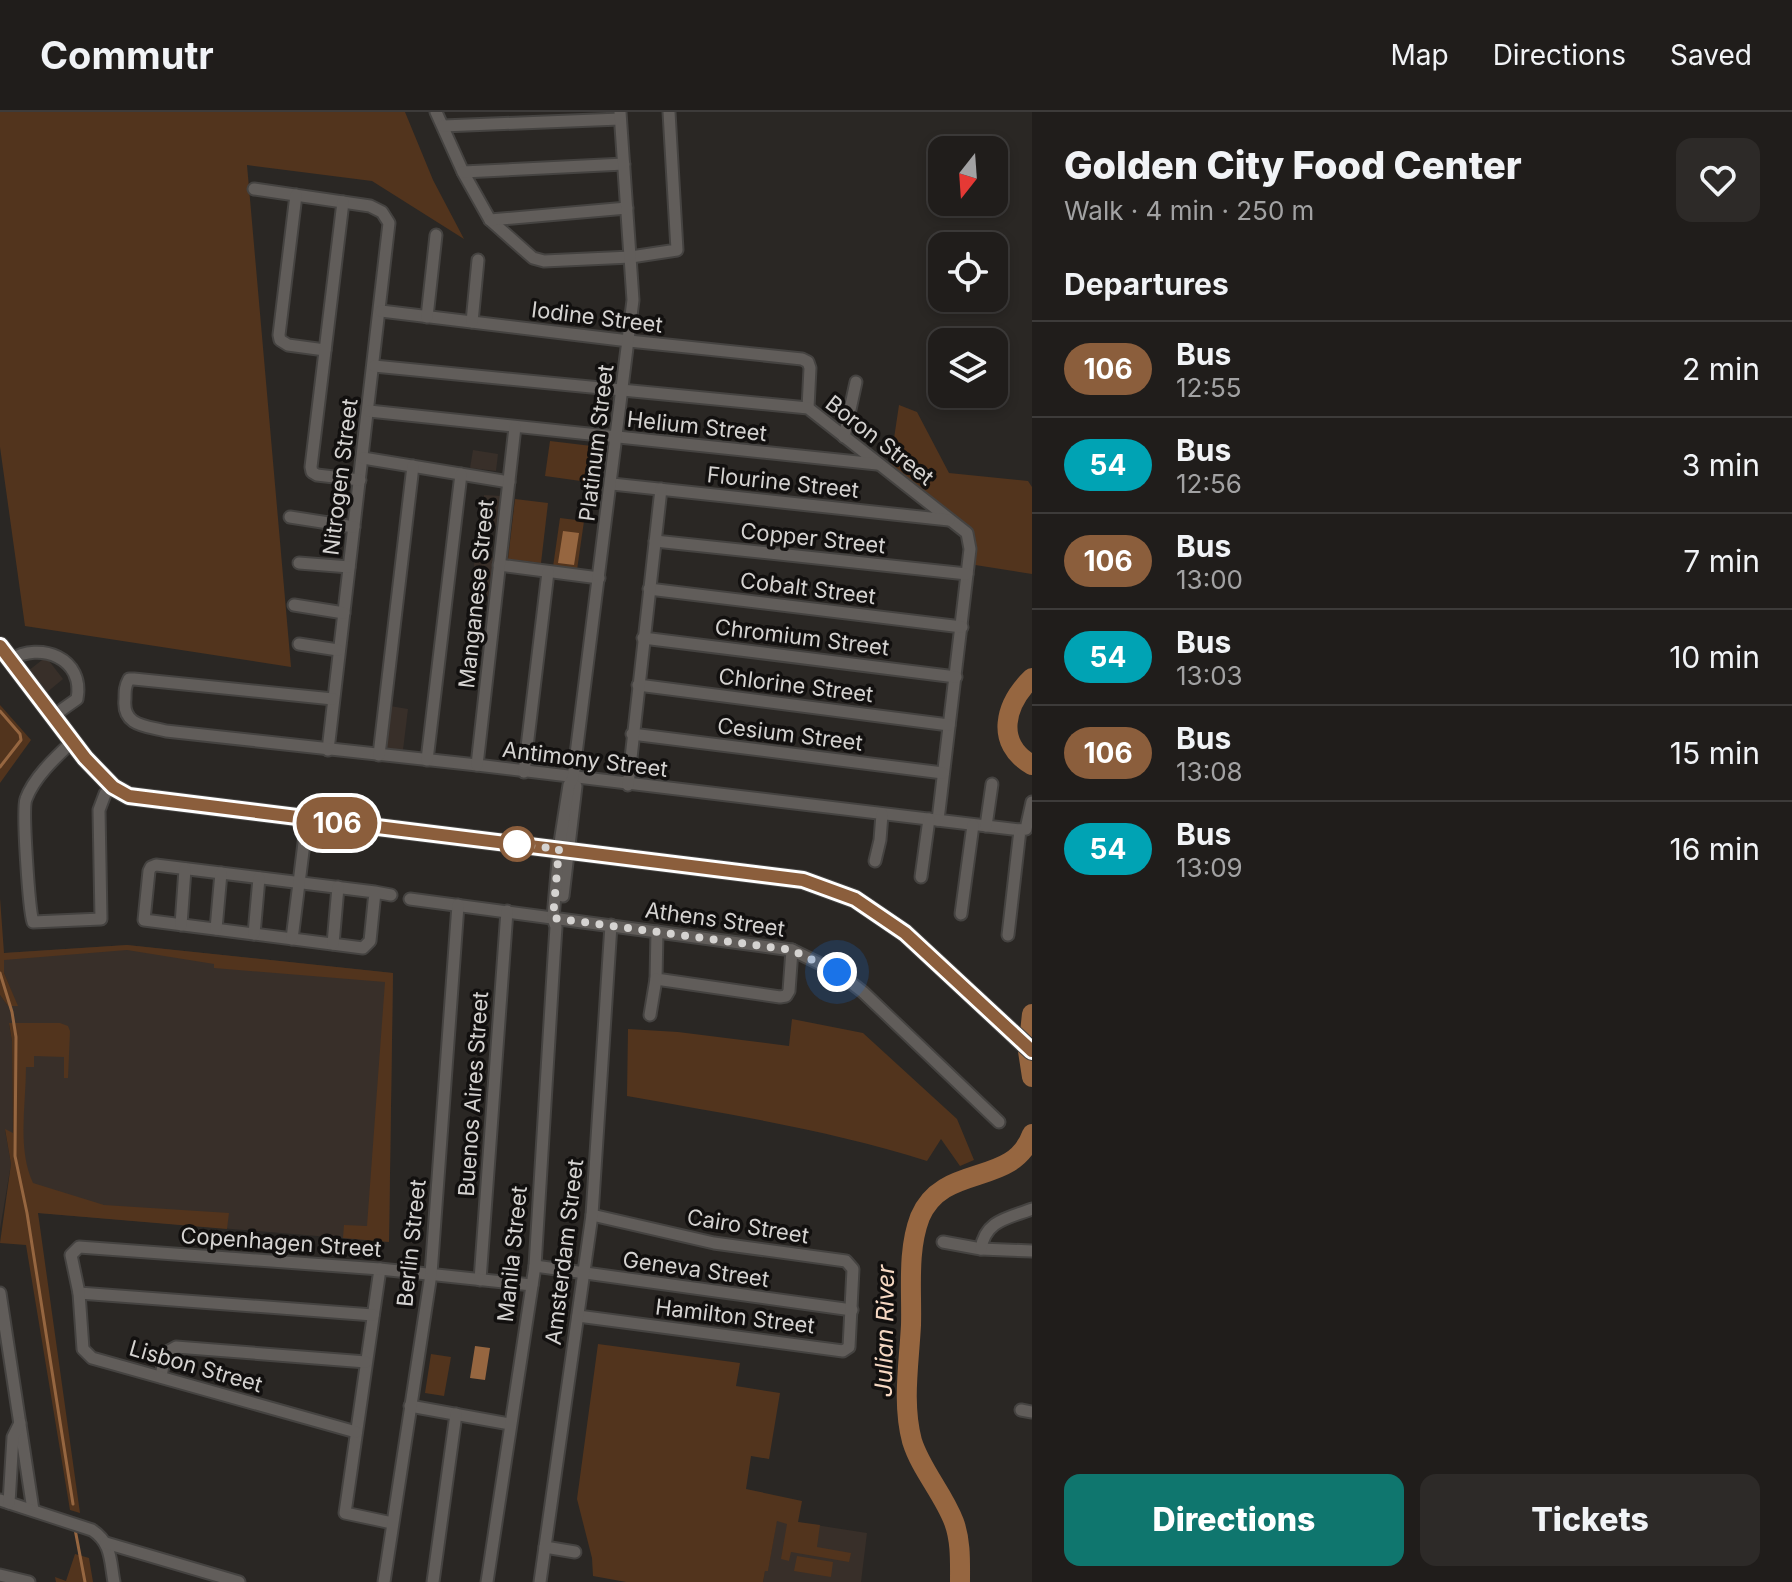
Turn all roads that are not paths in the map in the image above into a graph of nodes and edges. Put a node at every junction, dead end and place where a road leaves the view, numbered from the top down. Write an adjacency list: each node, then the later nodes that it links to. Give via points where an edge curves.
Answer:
1 (436, 112): 4 (street)
2 (669, 112): 13 (street, via 677,250)
3 (620, 116): 4 (street); 5 (street, Platinum Street)
4 (443, 126): 6 (street)
5 (624, 164): 6 (street); 10 (street, Platinum Street)
6 (463, 172): 11 (street)
7 (254, 189): 8 (street)
8 (296, 195): 9 (street); 19 (street, via 279,335 288,345)
9 (343, 202): 15 (street, Nitrogen Street, via 370,206 389,223); 19 (street)
10 (627, 208): 11 (street); 13 (street, Platinum Street)
11 (490, 220): 13 (street, via 539,261)
12 (436, 235): 16 (street)
13 (631, 257): 18 (street, Platinum Street)
14 (478, 260): 17 (street)
15 (381, 311): 16 (street, Iodine Street); 20 (street, Nitrogen Street)
16 (427, 317): 17 (street, Iodine Street)
17 (472, 322): 18 (street, Iodine Street)
18 (629, 341): 22 (street, Platinum Street); 23 (street, Iodine Street, via 802,359 810,368)
19 (325, 350): 32 (street, via 312,472)
20 (374, 366): 22 (street, Boron Street); 24 (street, Nitrogen Street)
21 (856, 382): 26 (street)
22 (624, 390): 23 (street, Boron Street); 27 (street, Platinum Street)
23 (808, 408): 26 (street, Boron Street)
24 (369, 411): 25 (street, Helium Street); 28 (street, Nitrogen Street)
25 (515, 427): 27 (street, Helium Street); 33 (street, Manganese Street)
26 (844, 437): 29 (street, Boron Street)
27 (618, 438): 29 (street, Helium Street); 34 (street, Platinum Street)
28 (363, 458): 30 (street); 32 (street, Nitrogen Street)
29 (879, 464): 37 (street, Boron Street)
30 (413, 466): 31 (street); 63 (street)
31 (461, 474): 33 (street); 64 (street)
32 (360, 480): 38 (street, Nitrogen Street)
33 (509, 482): 41 (street, Manganese Street)
34 (612, 484): 35 (street, Flourine Street); 45 (street, Platinum Street)
35 (661, 489): 37 (street, Flourine Street); 39 (street)
36 (290, 517): 38 (street)
37 (951, 520): 44 (street, Boron Street, via 970,538)
38 (354, 527): 42 (street, Nitrogen Street)
39 (655, 541): 44 (street, Copper Street); 46 (street)
40 (299, 563): 42 (street)
41 (499, 565): 43 (street); 65 (street, Manganese Street)
42 (349, 567): 48 (street, Nitrogen Street)
43 (548, 572): 45 (street); 66 (street)
44 (967, 574): 49 (street, Boron Street)
45 (599, 578): 68 (street, Platinum Street)
46 (649, 589): 49 (street, Cobalt Street); 50 (street)
47 (294, 605): 48 (street)
48 (344, 613): 53 (street, Nitrogen Street)
49 (962, 627): 55 (street, Boron Street)
50 (643, 638): 55 (street, Chromium Street); 56 (street)
51 (299, 644): 53 (street)
52 (0, 646): 54 (street)
53 (338, 650): 57 (street, Nitrogen Street)
54 (10, 660): 58 (street); 58 (street, via 23,652 51,654 77,674 77,699)
55 (956, 677): 59 (street, Boron Street)
56 (638, 685): 59 (street, Chlorine Street); 60 (street)
57 (333, 699): 62 (street, Nitrogen Street); 62 (street, Antimony Street, via 129,679 126,685 124,708 137,726)
58 (53, 716): 61 (street)
59 (949, 725): 67 (street, Boron Street)
60 (632, 734): 67 (street, Cesium Street); 70 (street)
61 (73, 741): 71 (street); 71 (street, via 25,801 33,922 101,919 99,810)
62 (328, 750): 63 (street, Antimony Street)
63 (379, 755): 64 (street, Antimony Street)
64 (427, 760): 65 (street, Antimony Street)
65 (477, 765): 66 (street, Antimony Street)
66 (524, 772): 68 (street, Antimony Street)
67 (943, 773): 75 (street, Boron Street)
68 (573, 778): 70 (street, Antimony Street); 79 (street, Platinum Street)
69 (992, 784): 77 (street)
70 (628, 785): 73 (street, Antimony Street)
71 (113, 787): 74 (street, via 157,801)
72 (1032, 802): 78 (street, via 1026,829)
73 (882, 814): 75 (street, Antimony Street); 80 (street)
74 (307, 819): 79 (street); 85 (street)
75 (934, 820): 76 (street, Antimony Street); 83 (street, Boron Street)
76 (973, 825): 77 (street, Antimony Street); 92 (street)
77 (986, 826): 78 (street, Antimony Street)
78 (1020, 830): 99 (street)
79 (564, 849): 93 (street, Manila Street); 105 (street, via 803,880 855,899 905,933)
80 (875, 861)
81 (185, 869): 82 (street); 94 (street); 94 (street, via 151,867 144,917 146,922)
82 (221, 873): 84 (street); 96 (street)
83 (921, 877)
84 (259, 878): 85 (street); 98 (street)
85 (299, 883): 86 (street); 100 (street)
86 (338, 887): 87 (street); 101 (street)
87 (375, 892): 88 (street); 101 (street, via 367,946)
88 (391, 895)
89 (410, 899): 90 (street, Athens Street)
90 (458, 905): 91 (street, Athens Street); 114 (street, Berlin Street)
91 (507, 911): 93 (street, Athens Street); 116 (street, Buenos Aires Street)
92 (961, 914)
93 (556, 921): 95 (street, Athens Street); 112 (street, Manila Street)
94 (181, 925): 96 (street)
95 (611, 925): 97 (street, Athens Street); 108 (street, Amsterdam Street)
96 (216, 929): 98 (street)
97 (657, 932): 102 (street, Athens Street); 103 (street)
98 (254, 934): 100 (street)
99 (1008, 935)
100 (292, 939): 101 (street)
101 (333, 944)
102 (792, 950): 103 (street, via 786,996); 106 (street, Athens Street, via 863,992)
103 (656, 979): 104 (street)
104 (650, 1015)
105 (1026, 1047)
106 (999, 1122)
107 (1032, 1209): 110 (street, via 995,1224 983,1237)
108 (592, 1215): 115 (street, Amsterdam Street); 120 (street, Cairo Street, via 714,1243 846,1261 853,1269)
109 (943, 1242): 110 (street)
110 (981, 1249): 111 (street)
111 (1032, 1251)
112 (535, 1266): 115 (street, Geneva Street); 117 (street, Manila Street)
113 (380, 1269): 114 (street, Copenhagen Street); 119 (street, Copenhagen Street, via 79,1247 71,1255); 121 (street)
114 (431, 1274): 116 (street, Copenhagen Street); 125 (street, Berlin Street)
115 (584, 1274): 120 (street, Geneva Street); 122 (street, Amsterdam Street)
116 (480, 1280): 117 (street, Copenhagen Street)
117 (532, 1285): 128 (street, Manila Street)
118 (0, 1293): 127 (street)
119 (79, 1293): 121 (street); 124 (street, Lisbon Street, via 87,1354)
120 (852, 1310): 122 (street, Hamilton Street, via 849,1347 843,1351)
121 (373, 1315): 123 (street)
122 (578, 1316): 134 (street, Amsterdam Street)
123 (366, 1362): 124 (street, via 176,1347 165,1353); 129 (street)
124 (161, 1377): 129 (street, Lisbon Street)
125 (410, 1406): 126 (street); 132 (street, Berlin Street)
126 (456, 1414): 128 (street); 141 (street)
127 (20, 1423): 130 (street, via 13,1437); 131 (street)
128 (510, 1424): 142 (street, Manila Street)
129 (356, 1432): 132 (street, via 345,1513)
130 (5, 1501): 131 (street)
131 (33, 1510): 133 (street, via 92,1530)
132 (392, 1523): 140 (street, Berlin Street)
133 (106, 1543): 138 (street); 139 (street)
134 (545, 1547): 135 (street); 143 (street, Amsterdam Street)
135 (575, 1552)
136 (0, 1575): 137 (street)
137 (29, 1582)
138 (114, 1582)
139 (239, 1582)
140 (384, 1582)
141 (433, 1582)
142 (487, 1582)
143 (540, 1582)

